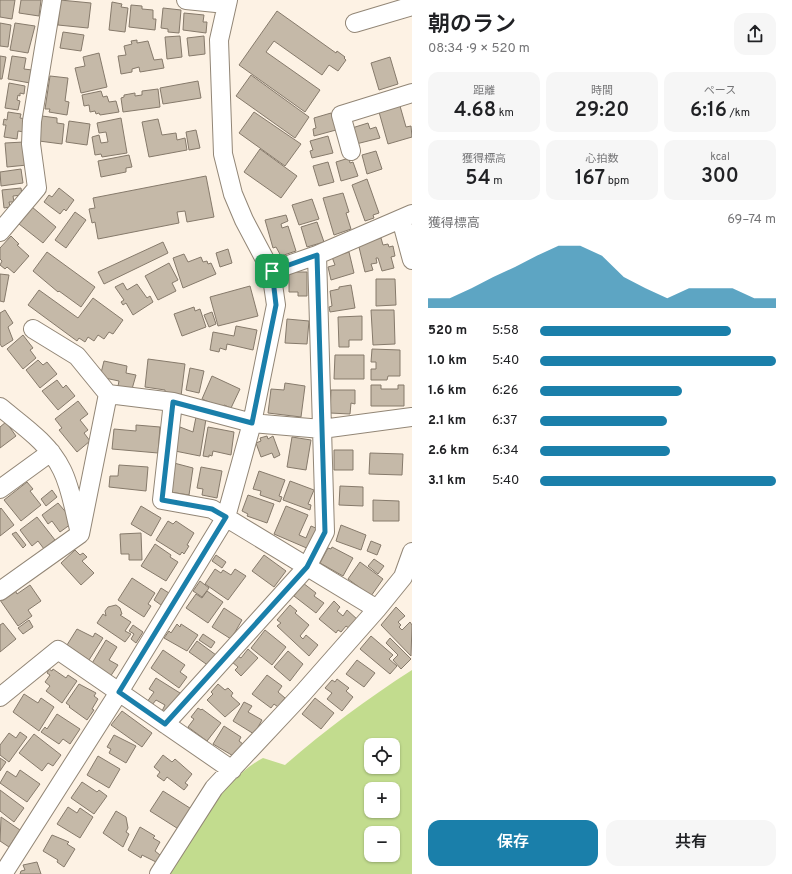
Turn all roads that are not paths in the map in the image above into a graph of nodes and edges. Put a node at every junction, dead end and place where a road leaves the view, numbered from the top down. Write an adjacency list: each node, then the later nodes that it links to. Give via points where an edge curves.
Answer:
1 (52, 0): 9 (street, via 32,121 31,144 37,188)
2 (186, 0): 3 (street)
3 (227, 2): 12 (street, via 219,40 223,154 238,207)
4 (412, 6): 5 (street)
5 (355, 24)
6 (412, 93): 7 (street, via 341,115)
7 (351, 151)
8 (407, 216): 10 (street); 11 (street)
9 (0, 232)
10 (317, 255): 12 (street); 19 (street)
11 (412, 260)
12 (272, 271): 18 (street, via 276,305)
13 (33, 329): 14 (street, via 77,356)
14 (108, 394): 15 (street); 23 (street)
15 (173, 402): 18 (street); 22 (street, via 162,500 212,509)
16 (0, 407): 20 (street)
17 (412, 416): 19 (street)
18 (252, 423): 19 (street); 22 (street)
19 (322, 429): 25 (street, via 325,532)
20 (50, 452): 21 (street); 23 (street, via 62,470)
21 (0, 489)
22 (226, 517): 25 (street); 28 (street)
23 (80, 534): 26 (street)
24 (412, 552): 27 (street, via 403,577)
25 (307, 567): 27 (street); 30 (street)
26 (0, 591)
27 (376, 609): 31 (street)
28 (119, 692): 29 (street, via 58,650); 30 (street); 32 (street)
29 (0, 697)
30 (165, 724): 31 (street)
31 (232, 770): 33 (street, via 214,788)
32 (3, 874)
33 (159, 874)

